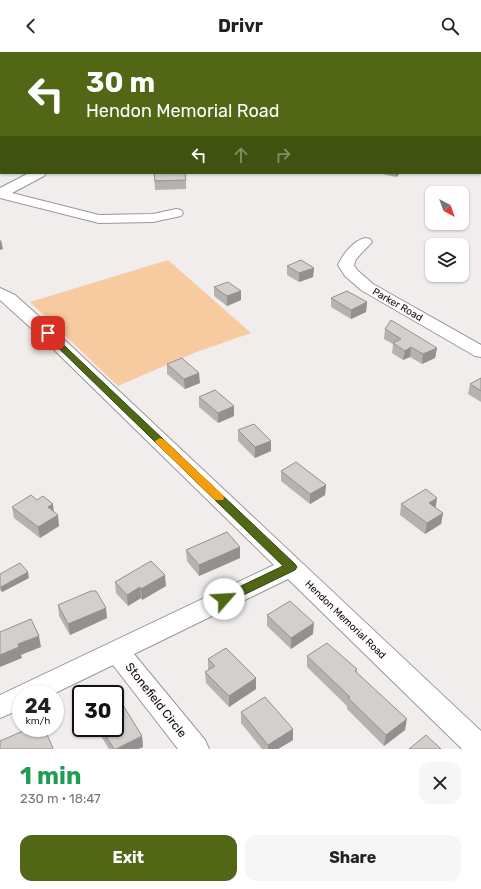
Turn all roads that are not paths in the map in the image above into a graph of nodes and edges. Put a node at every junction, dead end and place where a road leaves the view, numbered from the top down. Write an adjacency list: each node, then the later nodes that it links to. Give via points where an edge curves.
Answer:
1 (37, 174): 2 (street)
2 (0, 194): 3 (street, via 99,219 153,218)
3 (176, 213)
4 (365, 242): 6 (street, Parker Road, via 349,257 346,265 351,273 367,286)
5 (0, 293): 7 (street, Hendon Memorial Road, via 48,333)
6 (481, 352)
7 (291, 567): 8 (street); 13 (street, Hendon Memorial Road)
8 (118, 651): 9 (street); 12 (street, Stonefield Circle)
9 (47, 685)
10 (12, 701): 11 (street)
11 (0, 707)
12 (195, 749)
13 (480, 749)

